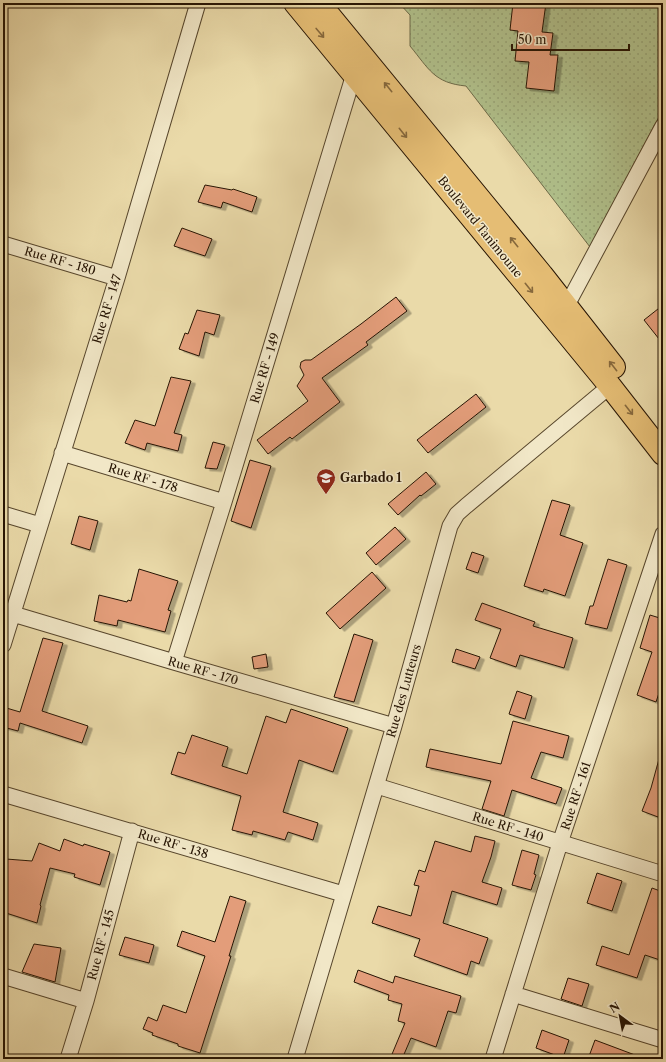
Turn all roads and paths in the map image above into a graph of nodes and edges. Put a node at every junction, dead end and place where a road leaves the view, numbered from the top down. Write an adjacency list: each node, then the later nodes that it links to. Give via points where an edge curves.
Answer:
1 (198, 3): 7 (street, Rue RF - 147)
2 (295, 3): 4 (main road, Boulevard Tanimoune, one-way to 4)
3 (319, 3): 8 (main road, Boulevard Tanimoune, one-way to 3)
4 (354, 74): 9 (main road, Boulevard Tanimoune, one-way to 9); 13 (street, Rue RF - 149)
5 (663, 126): 8 (street)
6 (3, 244): 7 (street, Rue RF - 180)
7 (116, 278): 11 (street, Rue RF - 147)
8 (566, 307): 10 (main road, Boulevard Tanimoune, one-way to 8)
9 (610, 386): 12 (main road, Boulevard Tanimoune, one-way to 12); 20 (street, Rue des Lutteurs, via 457,514 450,526)
10 (663, 429)
11 (62, 453): 13 (street, Rue RF - 178); 15 (street, Rue RF - 147)
12 (663, 454)
13 (224, 502): 19 (street, Rue RF - 149)
14 (3, 514): 15 (street)
15 (40, 525): 17 (street, Rue RF - 147)
16 (663, 534): 24 (street, Rue RF - 161)
17 (13, 614): 18 (street, Rue RF - 147); 19 (street, Rue RF - 170)
18 (3, 645)
19 (174, 662): 20 (street, Rue RF - 170)
20 (394, 726): 21 (street, Rue des Lutteurs)
21 (377, 786): 24 (street, Rue RF - 140); 26 (street, Rue des Lutteurs)
22 (3, 794): 23 (street, Rue RF - 138)
23 (132, 831): 26 (street, Rue RF - 138); 29 (street, Rue RF - 145)
24 (560, 843): 25 (street, Rue RF - 140); 28 (street, Rue RF - 161)
25 (663, 874)
26 (344, 894): 32 (street, Rue des Lutteurs)
27 (3, 976): 29 (street)
28 (513, 994): 30 (street); 33 (street, Rue RF - 161)
29 (86, 1002): 31 (street, Rue RF - 145)
30 (663, 1040)
31 (68, 1059)
32 (295, 1059)
33 (493, 1059)

